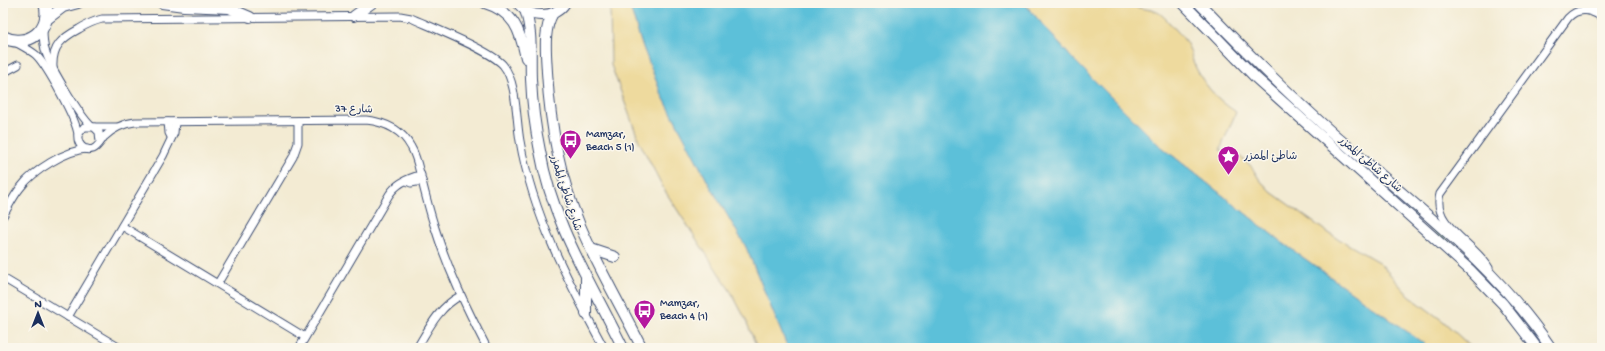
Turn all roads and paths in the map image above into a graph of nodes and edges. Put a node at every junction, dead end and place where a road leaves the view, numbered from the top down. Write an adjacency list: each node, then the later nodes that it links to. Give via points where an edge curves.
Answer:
1 (45, 3): 16 (main road)
2 (78, 3): 16 (main road, via 63,7)
3 (162, 3): 14 (main road, via 229,8)
4 (372, 3): 13 (main road)
5 (485, 3): 21 (main road, via 510,17 519,30)
6 (565, 3): 11 (main road)
7 (1183, 3): 50 (main road, شارع شاطئ الممزر, via 1256,78 1470,270 1503,304)
8 (1199, 3): 35 (main road, شارع شاطئ الممزر, via 1335,136)
9 (1590, 3): 12 (main road)
10 (522, 7): 11 (main road, via 537,15); 21 (main road, شارع شاطئ الممزر, via 530,29)
11 (554, 13): 33 (main road, شارع شاطئ الممزر, via 547,29 546,52 553,131 571,200)
12 (1602, 13)
13 (354, 16): 14 (street); 40 (street, via 411,18 489,54 504,66 511,80 522,150 538,210 559,263)
14 (250, 17): 19 (street, via 98,20 61,40 54,51)
15 (1602, 17): 35 (street, via 1586,10 1577,11 1568,18 1440,194 1438,206 1442,217 1479,254)
16 (44, 24): 17 (main road, via 30,39); 19 (street, via 45,51)
17 (8, 39): 26 (street, via 32,52 42,63 73,116)
18 (18, 65): 20 (street)
19 (53, 67): 25 (street, via 82,116)
20 (3, 73)
21 (531, 79): 37 (main road, شارع شاطئ الممزر, via 537,134 549,188 568,240)
22 (298, 120): 23 (street, شارع 37); 30 (street, شارع 37, via 366,120 384,123 406,139 415,155); 38 (street, via 298,143 293,158)
23 (172, 122): 24 (street, شارع 37, via 135,122); 32 (street, via 169,133 171,137 163,156)
24 (120, 126): 25 (street, شارع 37); 27 (street, شارع 37)
25 (92, 127): 26 (street, via 82,129); 27 (street, via 99,132)
26 (78, 136): 28 (street, via 81,146); 29 (street)
27 (100, 142): 28 (street, via 93,149)
28 (87, 149): 29 (street)
29 (64, 156): 31 (street, via 25,182)
30 (421, 178): 39 (street, شارع 37, via 442,248); 42 (street, via 410,178 395,187 388,195)
31 (3, 216)
32 (122, 226): 38 (street); 41 (street)
33 (591, 249): 34 (main road); 49 (main road, شارع شاطئ الممزر)
34 (615, 257)
35 (1493, 276): 51 (main road, شارع شاطئ الممزر, via 1521,307)
36 (3, 278): 41 (street)
37 (586, 278): 40 (main road); 48 (main road, شارع شاطئ الممزر)
38 (218, 283): 42 (street)
39 (462, 299): 45 (street, via 452,300 437,314); 46 (street, شارع 37)
40 (586, 314): 47 (street)
41 (68, 317): 43 (street)
42 (305, 336): 44 (street)
43 (120, 348)
44 (299, 348)
45 (417, 348)
46 (487, 348)
47 (604, 348)
48 (623, 348)
49 (642, 348)
50 (1537, 348)
51 (1551, 348)

